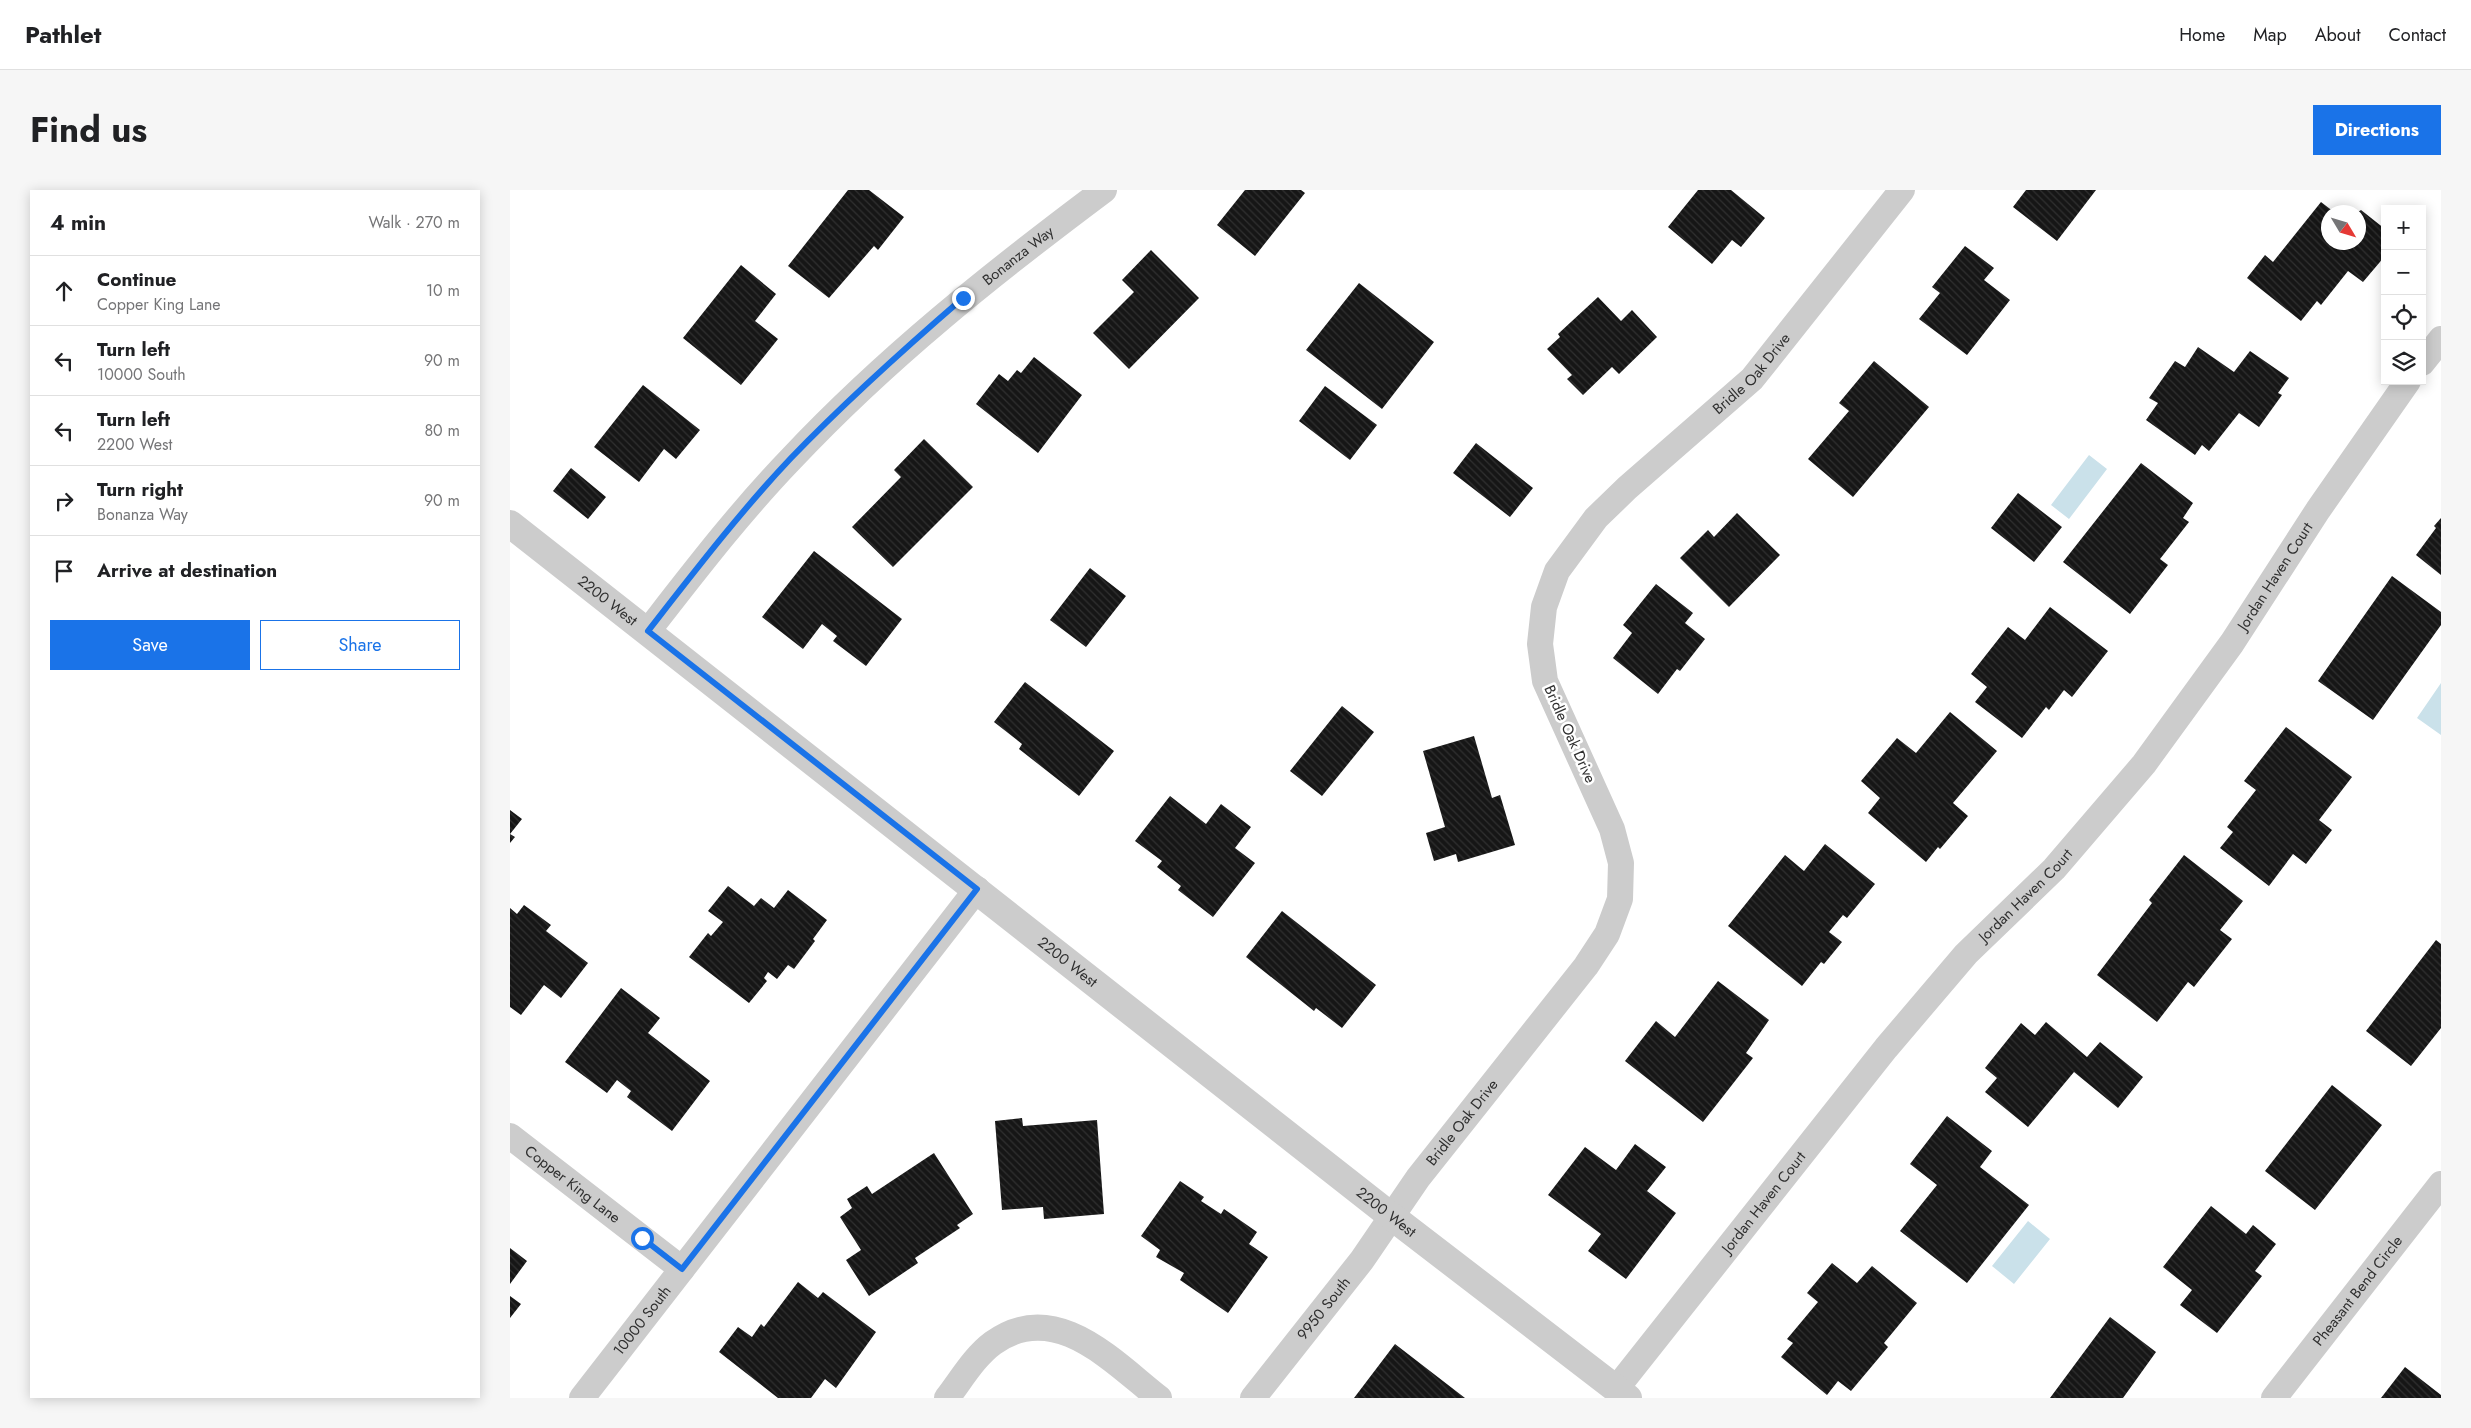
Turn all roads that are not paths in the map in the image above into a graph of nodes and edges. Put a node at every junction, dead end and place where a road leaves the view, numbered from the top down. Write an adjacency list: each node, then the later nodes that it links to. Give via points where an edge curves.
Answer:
1 (1104, 190): 7 (street, Bonanza Way, via 963,298 846,404 790,459 740,516)
2 (1902, 190): 11 (street, Bridle Oak Drive, via 1752,379 1596,518 1557,571 1544,607 1540,644 1545,681 1612,829 1621,863 1620,900 1607,934 1586,966)
3 (2441, 339): 4 (street)
4 (2426, 357)
5 (2405, 385): 13 (street, Jordan Haven Court, via 2318,510 2232,643 2144,764 2054,869 1966,954 1886,1048)
6 (510, 524): 7 (street, 2200 West)
7 (648, 631): 8 (street, 2200 West)
8 (977, 889): 11 (street, 2200 West); 12 (street, 10000 South)
9 (510, 1136): 12 (street, Copper King Lane)
10 (2441, 1184): 18 (street, Pheasant Bend Circle)
11 (1391, 1216): 13 (street, 2200 West); 17 (street, 9950 South, via 1362,1260)
12 (682, 1269): 14 (street, 10000 South)
13 (1622, 1394)
14 (582, 1398)
15 (947, 1398): 16 (street, via 978,1357 993,1343 1010,1332 1030,1328 1070,1333 1088,1343)
16 (1159, 1398)
17 (1253, 1398)
18 (2274, 1398)

